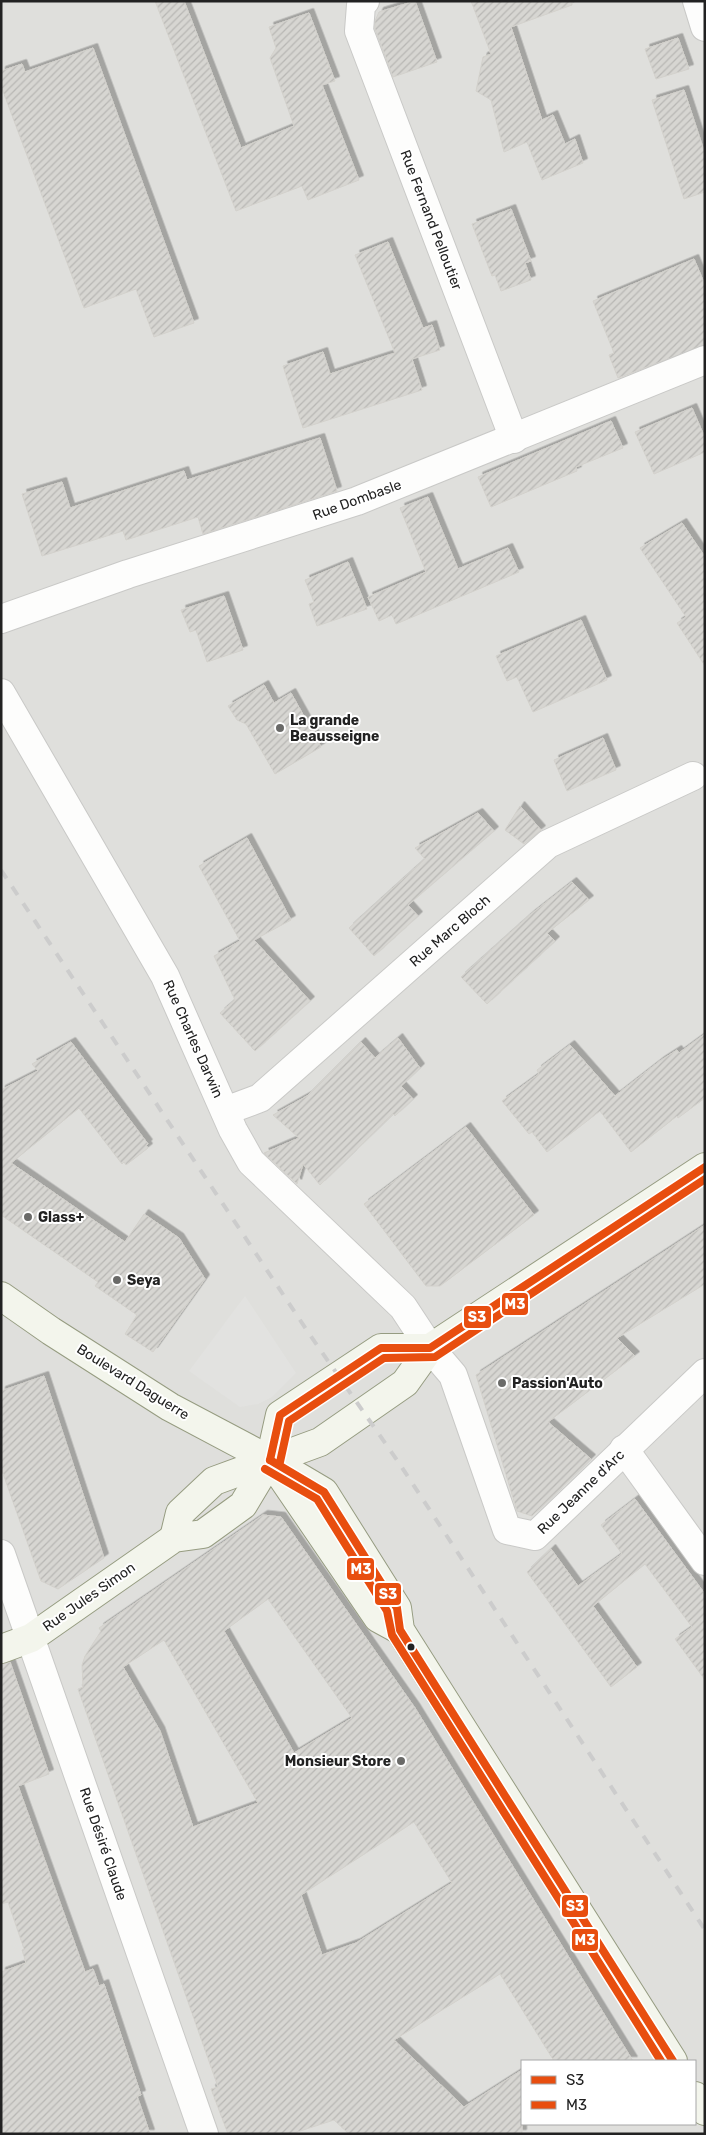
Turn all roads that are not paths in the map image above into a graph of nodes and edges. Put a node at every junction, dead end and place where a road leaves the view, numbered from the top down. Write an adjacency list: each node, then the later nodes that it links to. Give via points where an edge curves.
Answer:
1 (365, 1): 5 (street, Rue Fernand Pelloutier, via 361,5 359,31)
2 (697, 1): 3 (street)
3 (705, 27)
4 (705, 360): 5 (street, Rue Dombasle)
5 (514, 439): 6 (street, Rue Dombasle, via 357,502 128,574)
6 (1, 619)
7 (1, 693): 9 (street, Rue Charles Darwin, via 165,976)
8 (692, 776): 9 (street, Rue Marc Bloch, via 548,844 260,1098)
9 (225, 1111): 12 (street, Rue Charles Darwin, via 251,1162 403,1307)
10 (705, 1167): 12 (street)
11 (1, 1296): 15 (street, Boulevard Daguerre, via 170,1407)
12 (430, 1348): 14 (street, Rue Jeanne d'Arc, via 453,1375 507,1530 535,1536); 15 (street, via 405,1383 320,1442); 15 (street, Rue Jules Simon, via 381,1348 280,1415)
13 (705, 1373): 14 (street, Rue Jeanne d'Arc)
14 (624, 1449): 18 (street)
15 (270, 1460): 16 (street, Rue Jules Simon, via 243,1504 203,1534); 16 (street, via 214,1482 180,1513); 21 (street, Boulevard Daguerre, via 324,1492 397,1608 400,1630)
16 (174, 1538): 19 (street, Rue Jules Simon)
17 (1, 1554): 19 (street, Rue Désiré Claude)
18 (705, 1561)
19 (31, 1638): 20 (street, Rue Jules Simon); 24 (street, Rue Désiré Claude)
20 (1, 1649)
21 (672, 2060)
22 (696, 2098): 23 (street)
23 (705, 2111)
24 (204, 2134)

